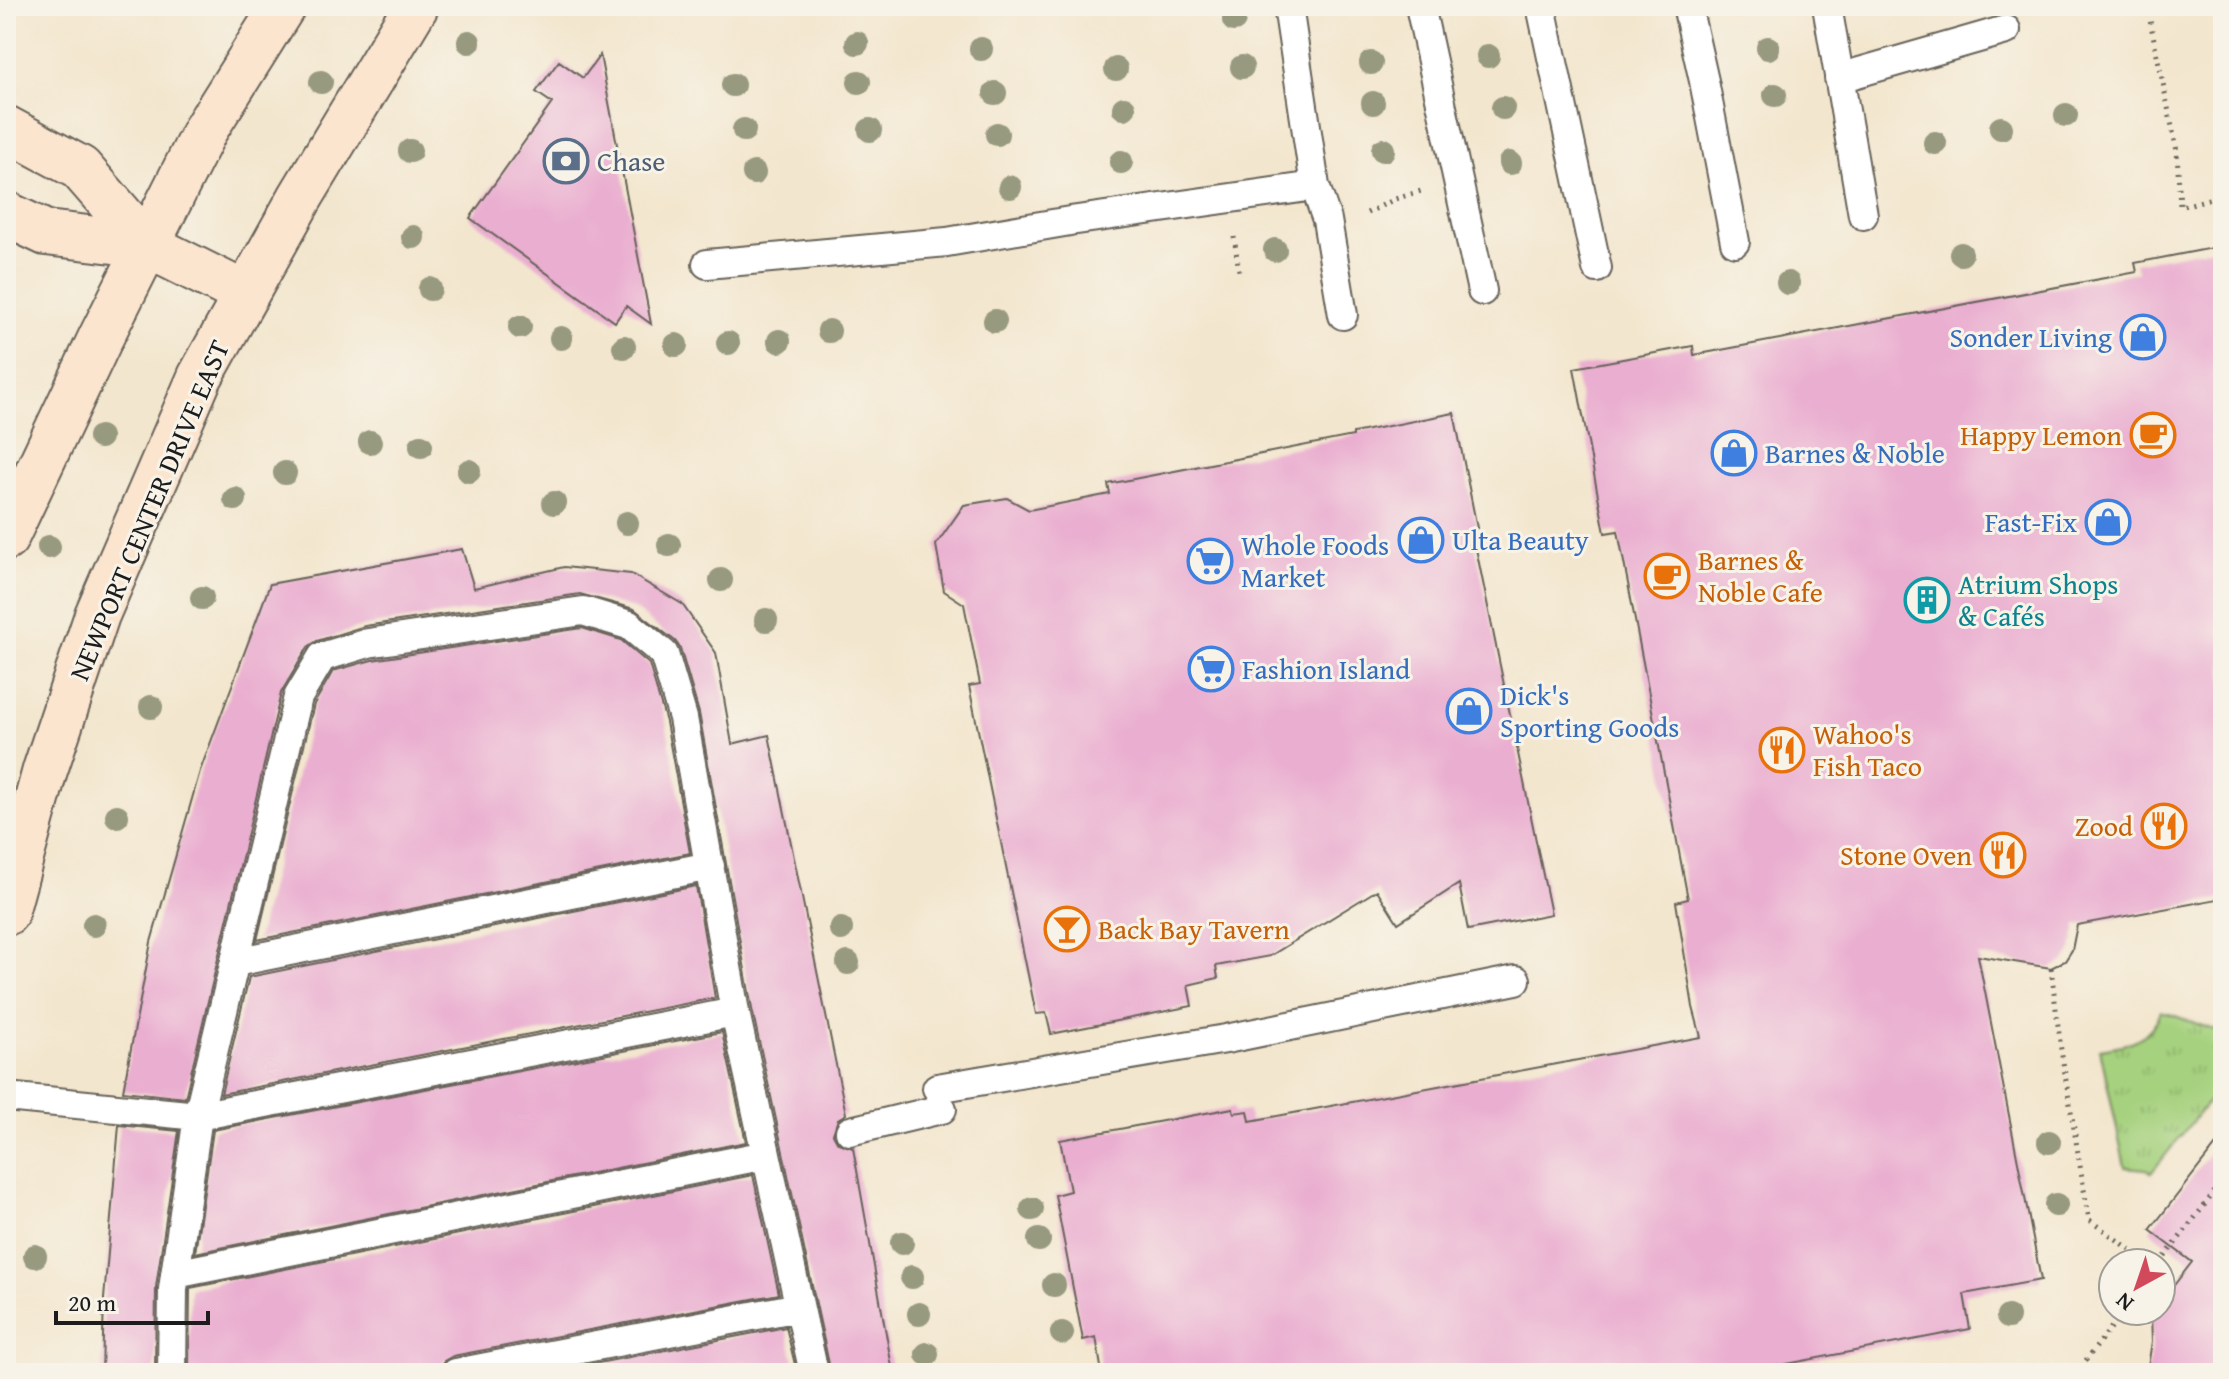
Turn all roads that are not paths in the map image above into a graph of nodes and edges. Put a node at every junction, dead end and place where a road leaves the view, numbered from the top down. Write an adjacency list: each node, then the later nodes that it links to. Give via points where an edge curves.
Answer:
1 (283, 6): 15 (main road, via 205,130)
2 (416, 6): 19 (main road, NEWPORT CENTER DRIVE EAST)
3 (1288, 6): 11 (lane)
4 (1420, 6): 18 (lane)
5 (1541, 6): 17 (lane)
6 (1687, 6): 14 (lane)
7 (1827, 6): 9 (lane)
8 (2006, 30): 9 (lane)
9 (1839, 78): 13 (lane)
10 (6, 128): 15 (main road, via 80,168)
11 (1315, 186): 16 (lane, via 947,242); 20 (lane, via 1327,220)
12 (6, 214): 15 (main road, via 46,233)
13 (1863, 215)
14 (1735, 242)
15 (147, 245): 19 (main road); 21 (main road)
16 (707, 264)
17 (1597, 268)
18 (1482, 291)
19 (245, 294): 23 (main road, NEWPORT CENTER DRIVE EAST, via 200,377 97,615 45,770)
20 (1343, 315)
21 (6, 538)
22 (710, 866): 24 (lane); 24 (lane, via 683,718 664,654 629,625 583,611 368,643 322,657 298,697); 26 (lane)
23 (6, 913)
24 (235, 962): 28 (lane)
25 (1516, 980): 29 (lane, via 940,1098)
26 (735, 1012): 28 (lane); 30 (lane)
27 (6, 1097): 28 (lane)
28 (198, 1116): 31 (lane)
29 (850, 1131)
30 (766, 1155): 31 (lane); 32 (lane)
31 (175, 1274): 33 (lane)
32 (799, 1307): 34 (lane); 35 (lane)
33 (172, 1373)
34 (456, 1373)
35 (814, 1373)

